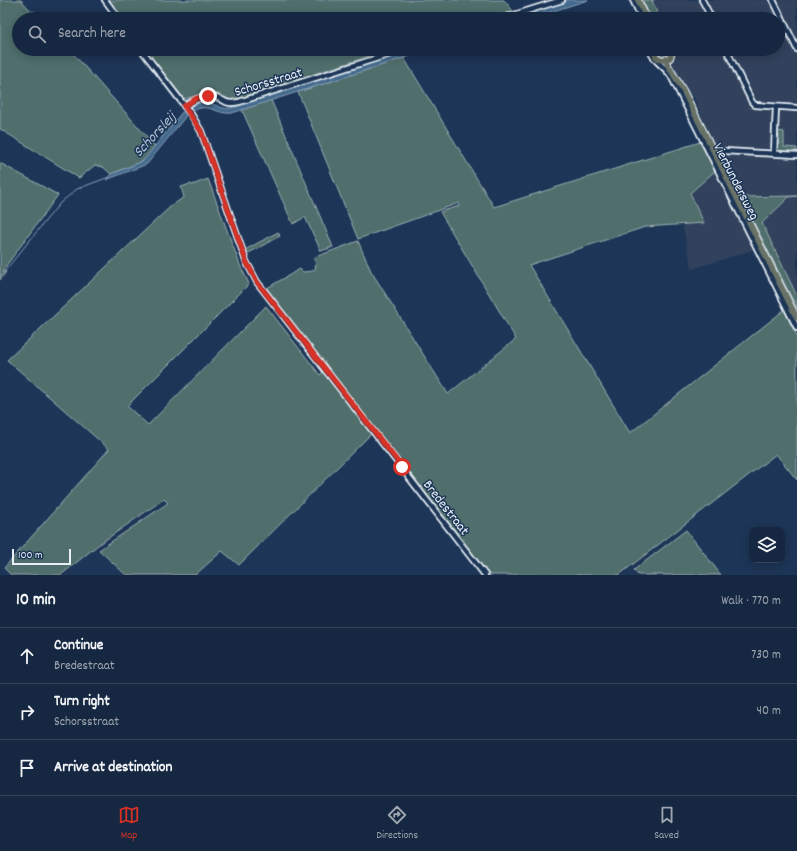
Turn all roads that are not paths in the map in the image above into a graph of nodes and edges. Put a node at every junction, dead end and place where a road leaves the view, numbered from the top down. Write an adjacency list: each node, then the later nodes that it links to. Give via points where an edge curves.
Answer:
1 (104, 0): 7 (street)
2 (562, 0): 8 (street)
3 (633, 0): 9 (street)
4 (638, 0): 10 (main road)
5 (702, 0): 11 (street)
6 (773, 0): 12 (street)
7 (113, 12)
8 (524, 12)
9 (639, 12)
10 (644, 12)
11 (708, 12)
12 (779, 12)
13 (785, 24): 14 (street)
14 (797, 49)
15 (146, 56): 23 (street, Bredestraat)
16 (384, 56): 23 (street, Schorsstraat, via 239,102 226,103 208,96 197,98)
17 (652, 56): 22 (street, Vierbundersweg, via 666,68)
18 (656, 56): 21 (main road)
19 (669, 56): 21 (main road)
20 (729, 56): 24 (street, via 752,102 758,106)
21 (667, 59): 22 (main road, Vierbundersweg)
22 (682, 93): 29 (main road, Vierbundersweg)
23 (184, 106): 32 (street, Bredestraat, via 201,131 246,261 257,282)
24 (776, 107): 25 (street); 27 (street)
25 (797, 108)
26 (724, 151): 27 (street)
27 (774, 154): 28 (street)
28 (797, 155)
29 (784, 296): 30 (main road, Vierbundersweg); 31 (street, Vierbundersweg)
30 (797, 318)
31 (797, 328)
32 (485, 575)

